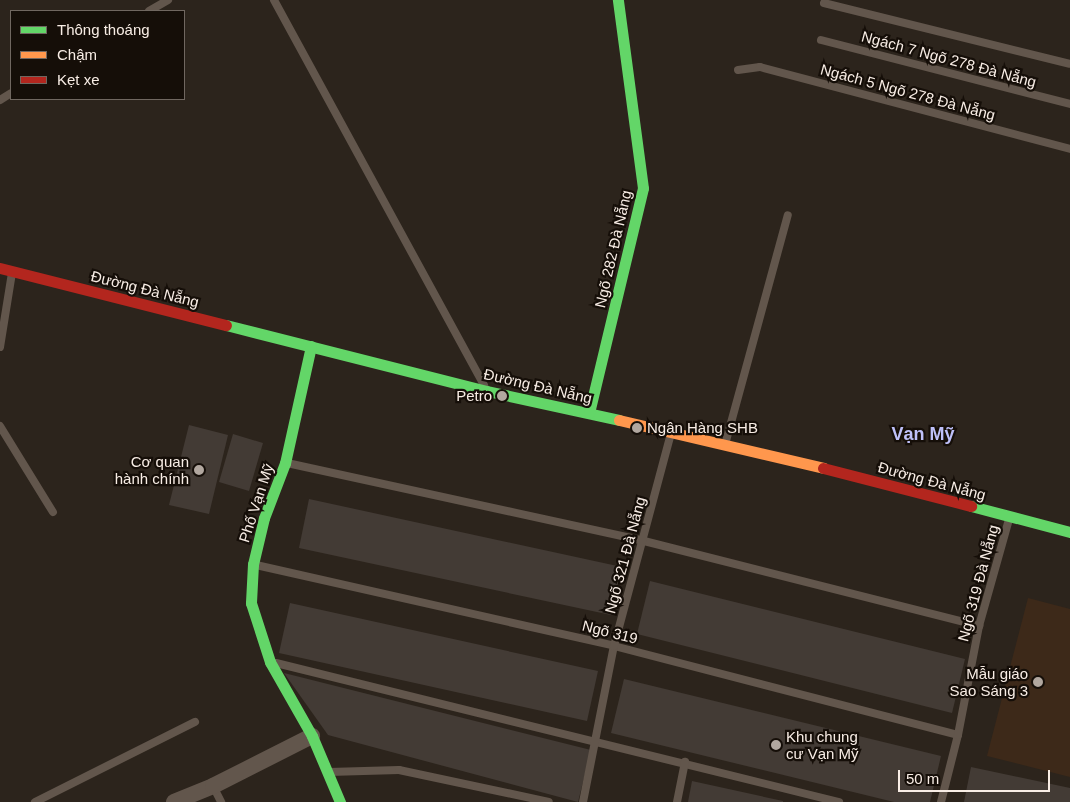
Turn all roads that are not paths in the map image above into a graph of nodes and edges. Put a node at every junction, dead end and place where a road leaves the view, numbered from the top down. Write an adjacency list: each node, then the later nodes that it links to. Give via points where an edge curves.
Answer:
1 (168, 0): 5 (lane)
2 (274, 0): 16 (lane)
3 (618, 0): 17 (main road, Ngõ 282 Đà Nẵng, via 643,188)
4 (824, 3): 7 (lane)
5 (151, 10)
6 (821, 40): 9 (lane, Ngách 7 Ngõ 278 Đà Nẵng)
7 (1070, 64)
8 (738, 70): 10 (lane, Ngách 5 Ngõ 278 Đà Nẵng, via 760,67)
9 (1070, 104)
10 (1070, 149)
11 (788, 215): 20 (lane)
12 (0, 268): 13 (main road, Đường Đà Nẵng)
13 (12, 271): 14 (main road, Đường Đà Nẵng); 15 (lane)
14 (311, 346): 16 (main road, Đường Đà Nẵng); 21 (main road, Phố Vạn Mỹ)
15 (0, 347)
16 (487, 391): 17 (main road, Đường Đà Nẵng)
17 (589, 413): 19 (main road, Đường Đà Nẵng)
18 (0, 426): 22 (lane)
19 (671, 433): 20 (main road, Đường Đà Nẵng); 25 (lane, Ngõ 321 Đà Nẵng)
20 (725, 443): 23 (main road, Đường Đà Nẵng)
21 (285, 463): 25 (lane); 26 (main road, Phố Vạn Mỹ, via 264,518)
22 (53, 512)
23 (1010, 517): 24 (main road, Đường Đà Nẵng); 27 (lane, Ngõ 319 Đà Nẵng)
24 (1070, 532)
25 (644, 541): 27 (lane); 28 (lane, Ngõ 321 Đà Nẵng)
26 (252, 564): 28 (lane, Ngõ 319); 29 (main road, Phố Vạn Mỹ, via 252,603)
27 (979, 626): 31 (lane, Ngõ 319 Đà Nẵng)
28 (614, 646): 31 (lane, Ngõ 319); 33 (lane, Ngõ 321 Đà Nẵng)
29 (270, 662): 32 (main road, Phố Vạn Mỹ); 33 (lane)
30 (195, 722): 37 (lane)
31 (958, 735): 45 (lane, Ngõ 319 Đà Nẵng)
32 (312, 736): 35 (main road, Phố Vạn Mỹ); 36 (street)
33 (596, 740): 34 (lane); 42 (lane, Ngõ 321 Đà Nẵng)
34 (685, 762): 43 (lane); 44 (lane)
35 (328, 772): 40 (main road, Phố Vạn Mỹ); 41 (lane, via 399,770)
36 (213, 786): 38 (street); 39 (lane)
37 (35, 802)
38 (174, 802)
39 (220, 802)
40 (340, 802)
41 (549, 802)
42 (583, 802)
43 (677, 802)
44 (840, 802)
45 (941, 802)

